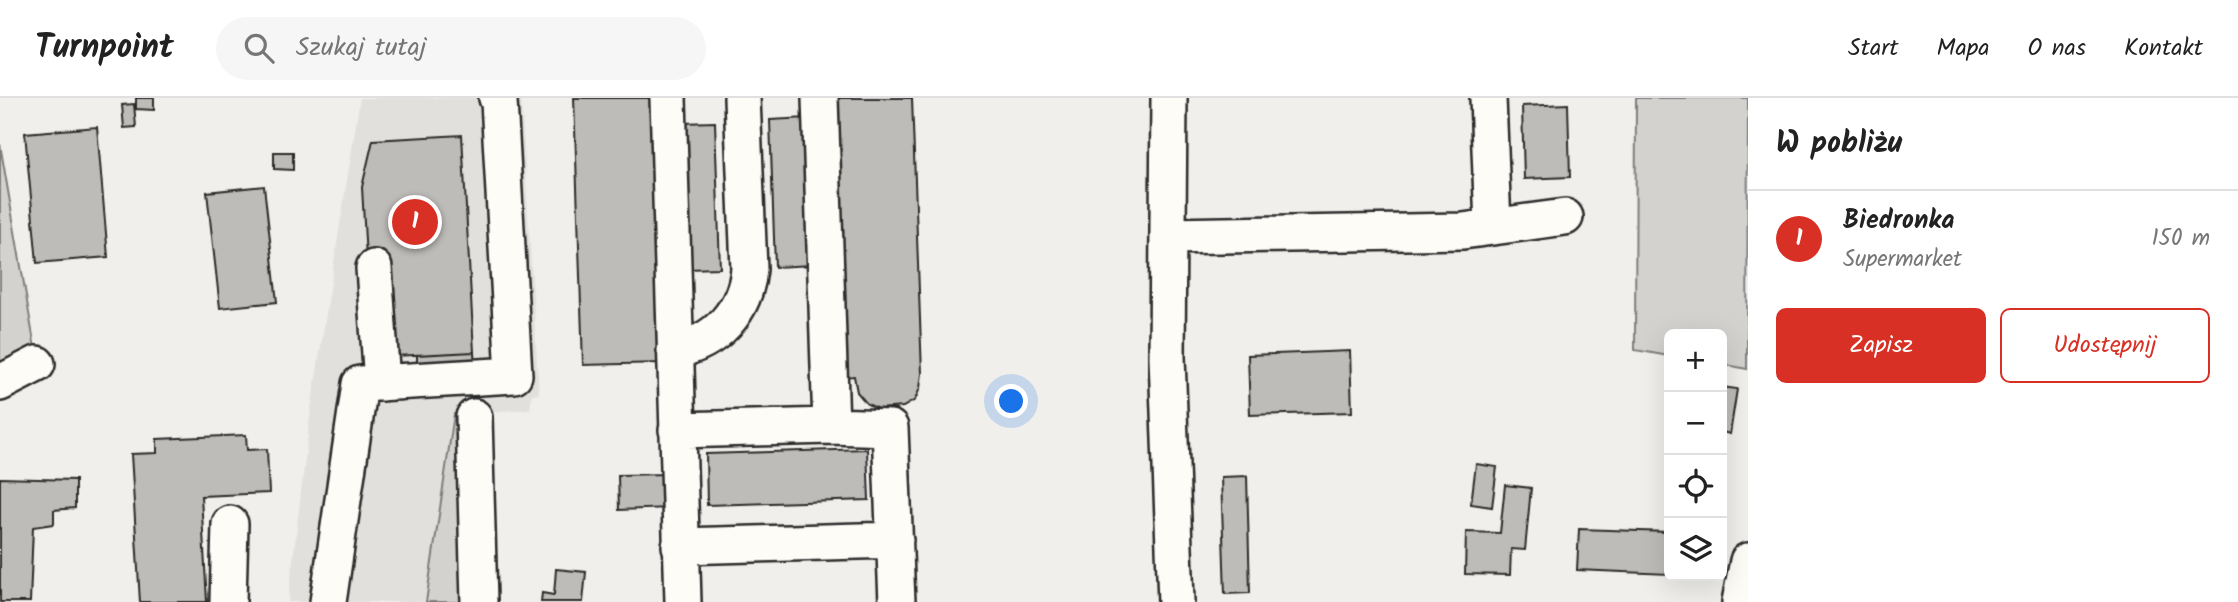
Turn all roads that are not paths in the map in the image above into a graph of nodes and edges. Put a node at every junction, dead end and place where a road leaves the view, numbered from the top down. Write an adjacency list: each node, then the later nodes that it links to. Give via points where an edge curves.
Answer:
1 (497, 98): 15 (street, via 514,375)
2 (668, 98): 12 (street)
3 (742, 98): 12 (street, via 746,287 727,324 708,338)
4 (820, 98): 17 (street)
5 (1169, 98): 6 (street); 10 (street)
6 (1183, 98)
7 (1488, 98): 9 (street)
8 (1565, 217): 9 (street)
9 (1493, 226): 10 (street, via 1463,231)
10 (1168, 236): 28 (street, via 1167,357)
11 (374, 268): 15 (street)
12 (675, 350): 18 (street)
13 (37, 364): 14 (street)
14 (0, 383)
15 (382, 383): 24 (street, via 360,384)
16 (474, 417): 25 (street)
17 (831, 426): 18 (street); 20 (street, via 890,428)
18 (677, 430): 21 (street)
19 (230, 524): 23 (street)
20 (895, 540): 21 (street); 27 (street)
21 (680, 546): 26 (street)
22 (1748, 561): 29 (street)
23 (243, 597)
24 (328, 602)
25 (479, 602)
26 (683, 602)
27 (897, 602)
28 (1177, 602)
29 (1740, 602)

